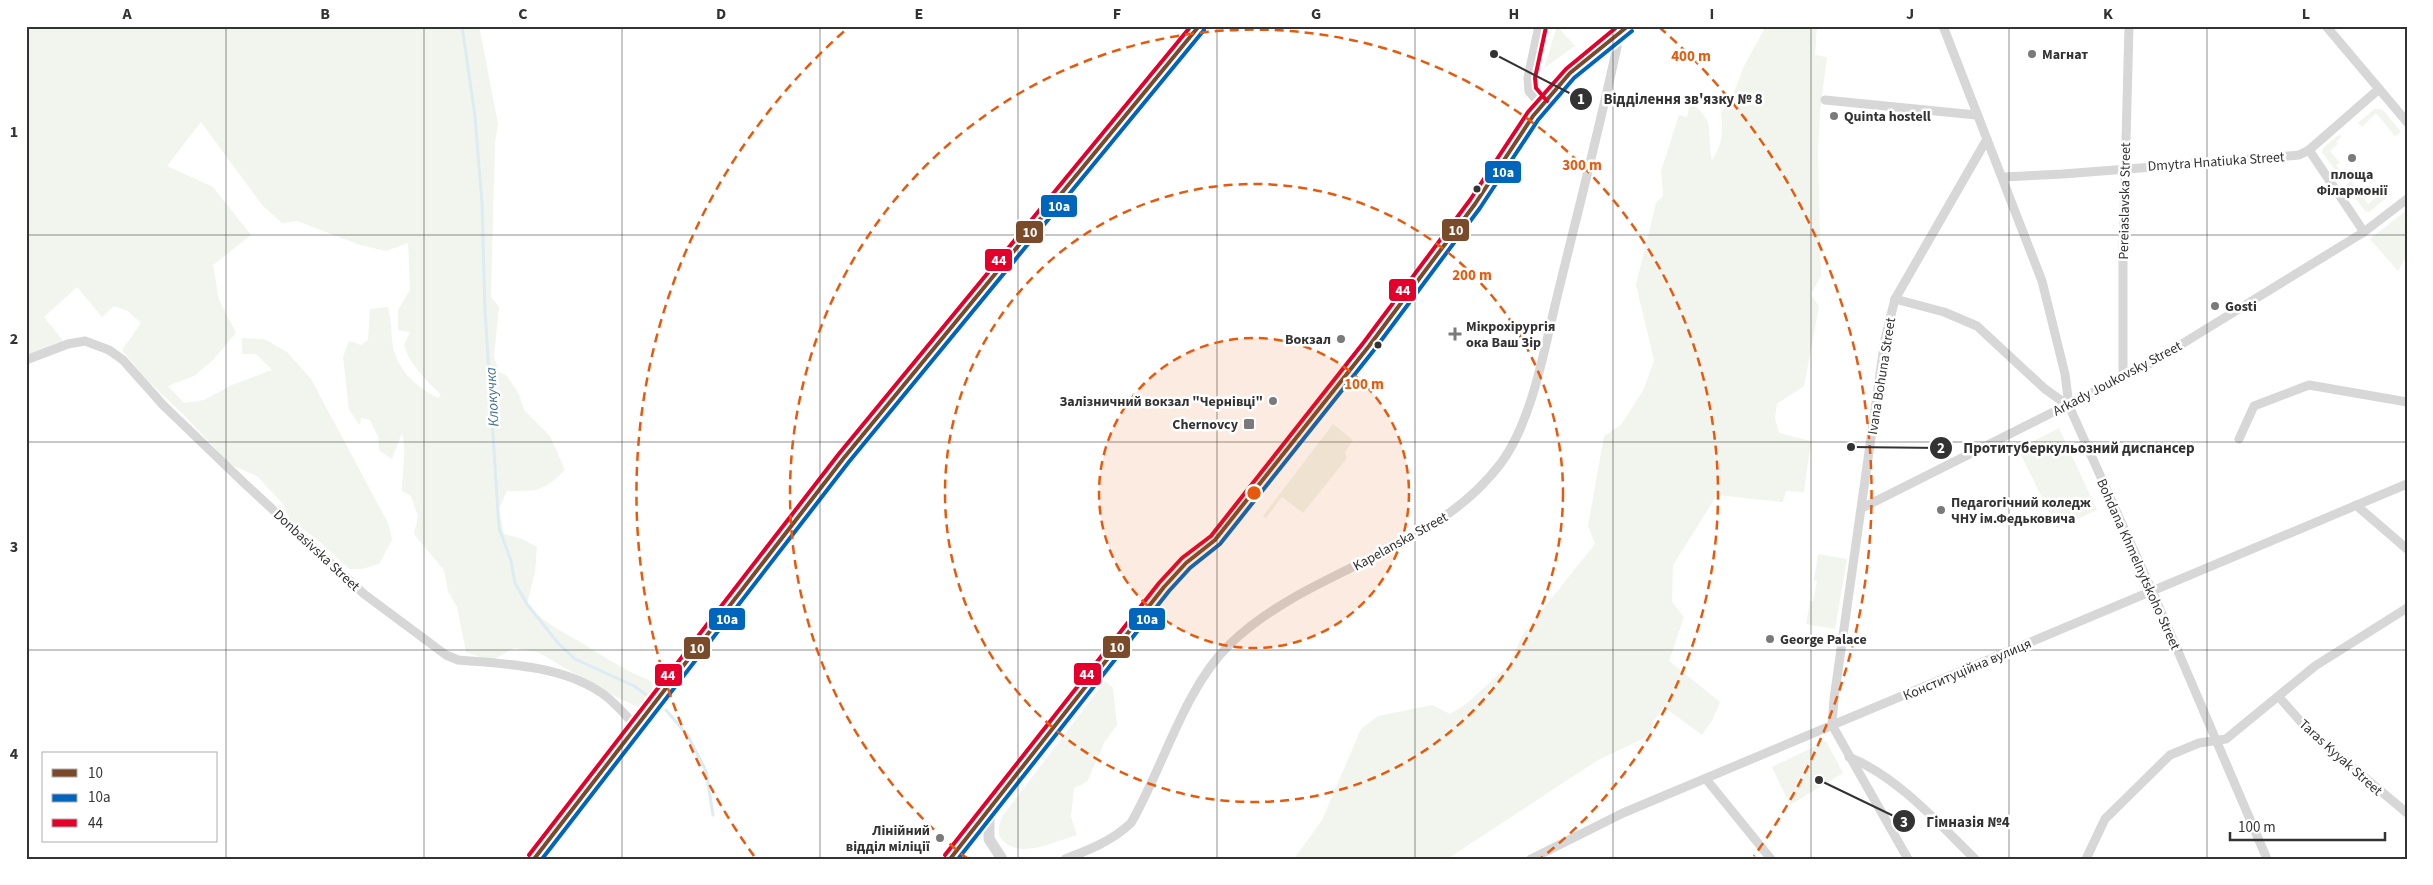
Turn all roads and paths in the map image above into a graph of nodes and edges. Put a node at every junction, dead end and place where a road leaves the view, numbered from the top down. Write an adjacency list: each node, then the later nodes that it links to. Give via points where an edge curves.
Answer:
1 (1199, 26): 33 (street, via 843,460)
2 (1540, 26): 10 (street, via 1529,78 1530,91)
3 (1628, 26): 7 (main road)
4 (1943, 26): 11 (street)
5 (2129, 26): 15 (street, Pereiaslavska Street)
6 (2326, 26): 8 (street)
7 (1612, 39): 10 (main road, via 1570,73); 44 (street, Kapelanska Street, via 1617,47 1544,352 1525,416 1509,452 1481,487 1439,522 1280,606 1229,644 1205,674 1131,823 1105,842)
8 (2379, 89): 12 (street); 14 (street)
9 (1825, 100): 11 (street)
10 (1542, 104): 37 (main road, via 1475,204 1369,346 1215,540 1186,563 1164,588)
11 (1976, 115): 13 (street)
12 (2407, 122)
13 (1986, 139): 16 (street, Bohdana Khmelnytskoho Street); 19 (street, Ivana Bohuna Street)
14 (2309, 150): 15 (street, Dmytra Hnatiuka Street, via 2299,155); 18 (street)
15 (2125, 168): 16 (street, Dmytra Hnatiuka Street); 21 (street, Pereiaslavska Street)
16 (2003, 177): 23 (street, Bohdana Khmelnytskoho Street, via 2042,282 2065,374)
17 (2407, 199): 18 (street, Arkady Joukovsky Street)
18 (2364, 232): 21 (street, Arkady Joukovsky Street, via 2151,363)
19 (1895, 299): 23 (street, via 1944,312 1977,326); 27 (street, Ivana Bohuna Street, via 1885,339)
20 (26, 360): 33 (street, Donbasivska Street, via 85,341 109,350 123,360 163,405 243,482 364,594 446,655 458,660 542,670 573,678 601,692)
21 (2124, 376): 23 (street, Arkady Joukovsky Street)
22 (2407, 402): 24 (street, via 2309,385 2254,406)
23 (2068, 406): 27 (street, Arkady Joukovsky Street); 29 (street, Bohdana Khmelnytskoho Street)
24 (2239, 439)
25 (2407, 484): 26 (street, Конституційна вулиця)
26 (2356, 505): 28 (street); 29 (street, Конституційна вулиця)
27 (1862, 508): 32 (street, Ivana Bohuna Street)
28 (2407, 549)
29 (2152, 592): 32 (street, Конституційна вулиця); 34 (street, Bohdana Khmelnytskoho Street)
30 (2407, 608): 31 (street, via 2315,666)
31 (2279, 697): 34 (street, via 2226,739); 38 (street, Taras Kyyak Street, via 2309,732)
32 (1832, 725): 35 (street); 36 (street, Конституційна вулиця)
33 (636, 726): 41 (street)
34 (2215, 741): 49 (street, via 2199,743 2170,755 2105,818); 50 (street, Bohdana Khmelnytskoho Street)
35 (1849, 757): 47 (street); 48 (street, via 1882,774)
36 (1706, 778): 45 (street, Конституційна вулиця, via 1622,812); 46 (street)
37 (989, 810): 39 (main road); 40 (street)
38 (2407, 813)
39 (966, 839): 40 (street, via 976,835); 42 (main road)
40 (989, 839): 43 (street)
41 (534, 859)
42 (950, 859)
43 (1002, 859)
44 (1065, 859)
45 (1531, 859)
46 (1771, 859)
47 (1908, 859)
48 (1975, 859)
49 (2086, 859)
50 (2267, 859)

